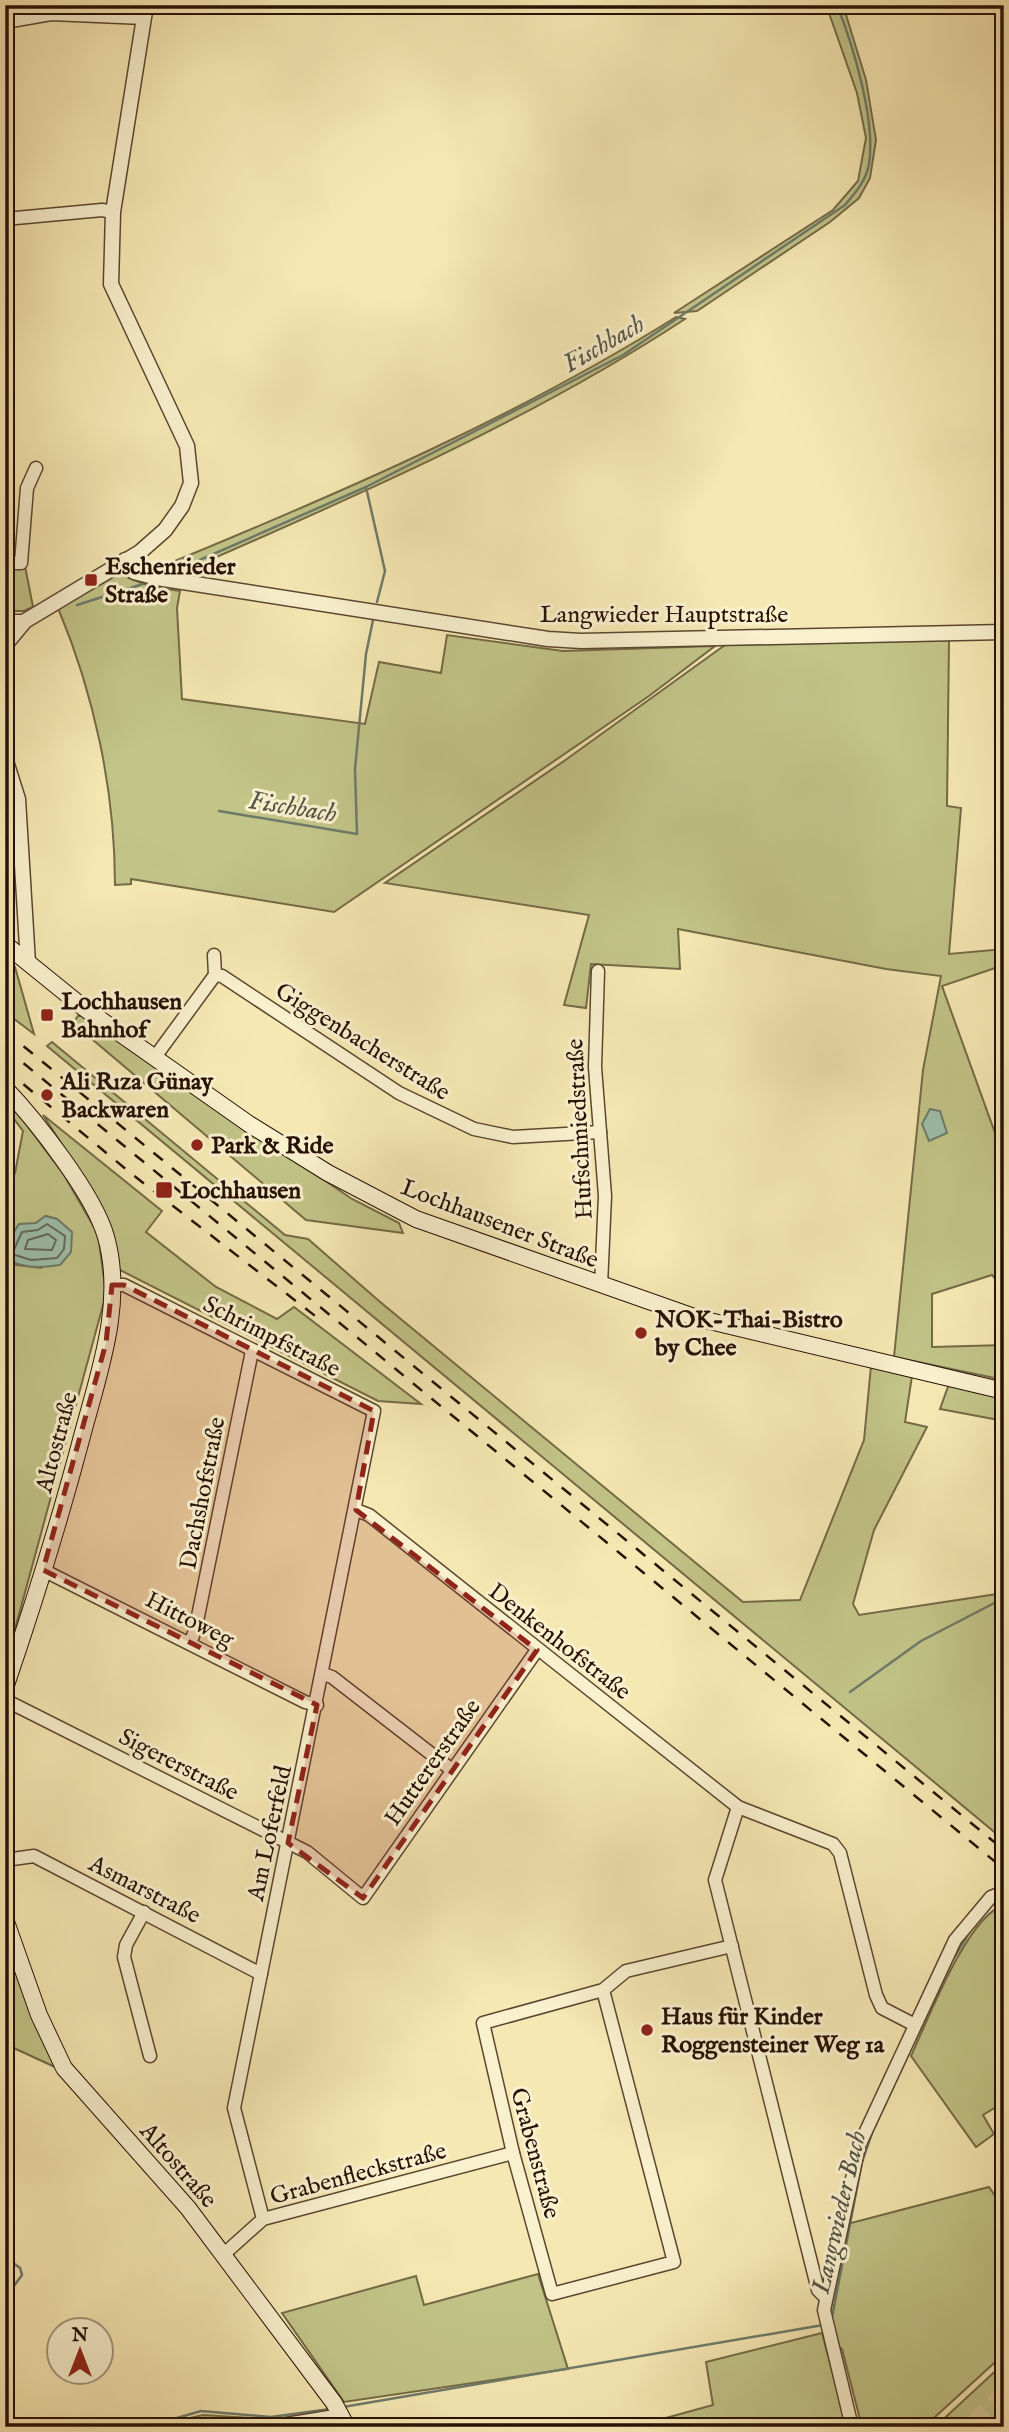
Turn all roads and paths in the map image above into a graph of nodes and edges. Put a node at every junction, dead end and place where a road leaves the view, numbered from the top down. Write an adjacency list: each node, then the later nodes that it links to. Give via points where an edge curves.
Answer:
1 (145, 12): 2 (street, via 51,14); 3 (street)
2 (5, 22)
3 (113, 212): 4 (street); 6 (street, via 111,284 187,446 191,464 191,482 182,506 165,530)
4 (5, 219)
5 (36, 468): 7 (street, via 27,488 21,563)
6 (125, 560): 9 (street); 10 (street, Langwieder Hauptstraße, via 134,572 157,578 548,639)
7 (5, 563)
8 (5, 616): 9 (street)
9 (25, 621): 11 (street)
10 (1004, 632)
11 (5, 645)
12 (6, 760): 13 (street, via 19,811)
13 (26, 926): 14 (street, via 19,935); 17 (street)
14 (5, 939)
15 (5, 944): 17 (main road, Lochhausener Straße)
16 (214, 955): 19 (street)
17 (28, 962): 20 (main road, Lochhausener Straße)
18 (598, 971): 22 (street, Hufschmiedstraße, via 594,1026)
19 (215, 975): 20 (street); 22 (street, Giggenbacherstraße, via 399,1093 474,1129 513,1137)
20 (155, 1057): 24 (main road, Lochhausener Straße, via 260,1131 392,1208)
21 (5, 1088): 23 (main road, Altostraße, via 89,1203 106,1235)
22 (600, 1132): 24 (street, Hufschmiedstraße, via 605,1196)
23 (112, 1285): 25 (street, Schrimpfstraße, via 124,1285); 29 (main road, Altostraße, via 106,1343)
24 (601, 1285): 26 (main road, Lochhausener Straße, via 697,1318)
25 (252, 1350): 27 (street, Schrimpfstraße, via 374,1411); 30 (street, Dachshofstraße)
26 (1004, 1391)
27 (367, 1453): 28 (street, Am Loferfeld)
28 (356, 1510): 31 (street, Denkenhofstraße, via 369,1515); 32 (street, Am Loferfeld)
29 (43, 1570): 30 (street, Hittoweg); 33 (main road, Altostraße)
30 (190, 1643): 35 (street, Hittoweg)
31 (537, 1650): 36 (street, Huttererstraße); 37 (street, Denkenhofstraße)
32 (323, 1674): 35 (street, Am Loferfeld); 36 (street, via 332,1676)
33 (5, 1688)
34 (5, 1700): 38 (street, Sigererstraße)
35 (317, 1705): 38 (street, Am Loferfeld)
36 (452, 1770): 41 (street, Huttererstraße)
37 (738, 1807): 44 (street, via 715,1880); 47 (street, Denkenhofstraße, via 833,1844 840,1853 876,1995 882,2008)
38 (288, 1843): 41 (street, Sigererstraße, via 307,1852); 45 (street, Am Loferfeld)
39 (5, 1860): 42 (street, Asmarstraße, via 34,1856)
40 (1004, 1892): 47 (street, via 986,1902 956,1940)
41 (363, 1898)
42 (144, 1912): 45 (street, Asmarstraße); 48 (street, via 124,1957)
43 (5, 1919): 51 (main road, Altostraße, via 39,2015 64,2068)
44 (732, 1946): 46 (street, via 626,1971); 52 (street, via 818,2290)
45 (261, 1975): 50 (street, Am Loferfeld, via 234,2112)
46 (603, 1990): 49 (street, Grabenstraße, via 482,2023); 49 (street, Grabenstraße, via 674,2262 552,2294)
47 (913, 2024): 52 (street, via 859,2146)
48 (150, 2056)
49 (513, 2152): 50 (street, Grabenfleckstraße)
50 (263, 2219): 51 (street, Grabenfleckstraße)
51 (224, 2254): 53 (main road, Altostraße)
52 (826, 2298): 55 (street, via 826,2324)
53 (340, 2414): 54 (street)
54 (268, 2427)
55 (852, 2427)

